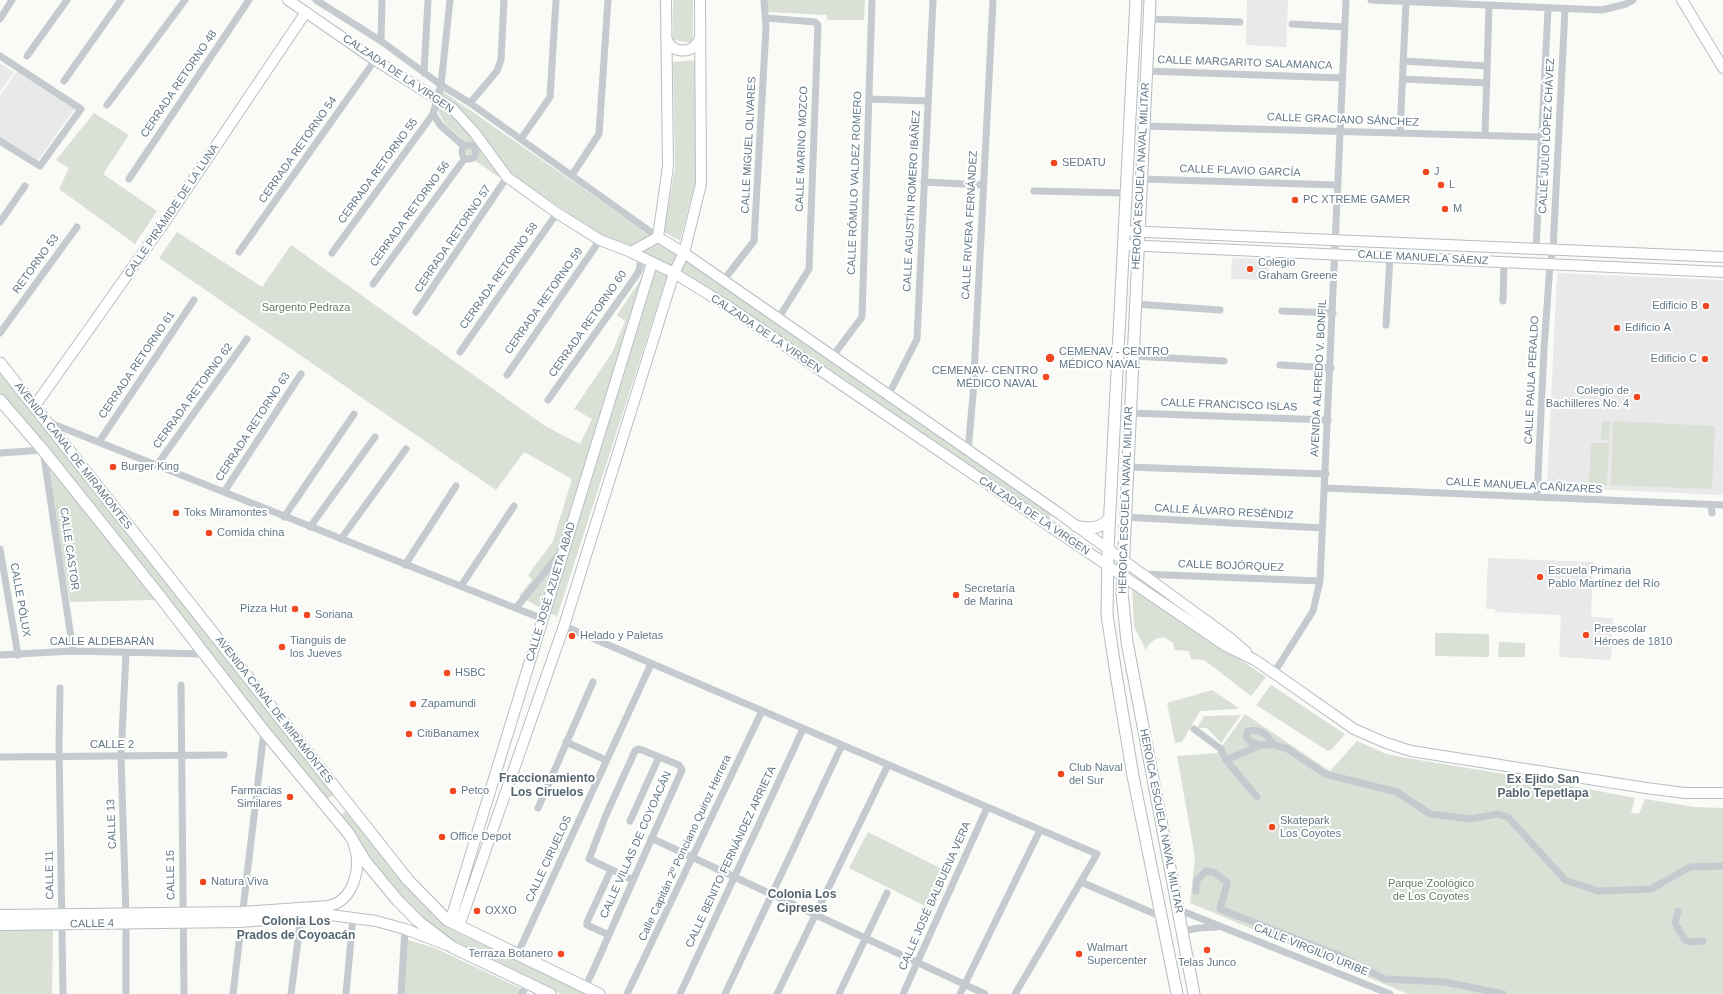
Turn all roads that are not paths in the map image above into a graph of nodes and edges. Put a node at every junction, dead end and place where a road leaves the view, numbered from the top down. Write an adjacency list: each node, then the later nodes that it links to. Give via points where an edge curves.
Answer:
1 (12, 0): 33 (street)
2 (66, 0): 42 (street)
3 (121, 0): 51 (street)
4 (185, 0): 58 (street)
5 (249, 0): 71 (street, CERRADA RETORNO 48)
6 (288, 0): 31 (street, CALZADA DE LA VIRGEN)
7 (316, 0): 27 (street, CALZADA DE LA VIRGEN)
8 (382, 0): 40 (street)
9 (428, 0): 48 (street)
10 (450, 0): 53 (street, CERRADA RETORNO 55)
11 (504, 0): 57 (street, via 501,60 497,71)
12 (556, 0): 65 (street, via 550,97)
13 (608, 0): 69 (street, via 600,134)
14 (666, 0): 39 (street)
15 (700, 0): 38 (street, CALLE JOSÉ AZUETA ABAD)
16 (764, 0): 32 (street, CALLE MIGUEL OLIVARES)
17 (872, 0): 55 (street, CALLE RÓMULO VALDEZ ROMERO)
18 (932, 0): 56 (street, CALLE AGUSTÍN ROMERO IBÁÑEZ)
19 (992, 0): 74 (street, CALLE RIVERA FERNÁNDEZ)
20 (1136, 0): 78 (main road, HEROICA ESCUELA NAVAL MILITAR)
21 (1150, 0): 34 (main road, HEROICA ESCUELA NAVAL MILITAR)
22 (1346, 0): 37 (street, AVENIDA ALFREDO V. BONFIL)
23 (1371, 0): 26 (street)
24 (1633, 0): 30 (street, via 1602,10)
25 (1682, 0): 46 (street)
26 (1406, 2): 28 (street); 44 (street)
27 (327, 4): 40 (street, CALZADA DE LA VIRGEN)
28 (1489, 6): 29 (street); 45 (street)
29 (1548, 8): 30 (street); 64 (street, CALLE JULIO LÓPEZ CHÁVEZ)
30 (1565, 9): 90 (street, CALLE JULIO LÓPEZ CHÁVEZ)
31 (306, 12): 43 (street, CALZADA DE LA VIRGEN); 129 (street, CALLE PIRÁMIDE DE LA LUNA, via 164,223)
32 (766, 18): 104 (street, CALLE MIGUEL OLIVARES, via 754,241); 113 (street, CALLE MARINO MOZCO, via 815,22 818,25 809,268)
33 (0, 19)
34 (1149, 19): 35 (street); 47 (main road, HEROICA ESCUELA NAVAL MILITAR)
35 (1240, 22)
36 (1292, 24): 37 (street)
37 (1345, 27): 49 (street, AVENIDA ALFREDO V. BONFIL)
38 (700, 32): 39 (street, via 700,39 696,45 690,50 683,51 672,47); 94 (street, CALLE JOSÉ AZUETA ABAD, via 701,184)
39 (666, 33): 84 (street, via 668,166)
40 (381, 41): 48 (street, CALZADA DE LA VIRGEN)
41 (0, 56): 66 (street, via 81,109 40,166)
42 (27, 56)
43 (375, 60): 54 (street, CALZADA DE LA VIRGEN); 91 (street, CERRADA RETORNO 54)
44 (1404, 62): 45 (street); 50 (street)
45 (1487, 66): 52 (street)
46 (1723, 68)
47 (1147, 71): 49 (street, CALLE MARGARITO SALAMANCA); 60 (main road, HEROICA ESCUELA NAVAL MILITAR)
48 (424, 73): 53 (street, CALZADA DE LA VIRGEN)
49 (1342, 78): 61 (street, AVENIDA ALFREDO V. BONFIL)
50 (1403, 79): 52 (street); 62 (street)
51 (64, 81)
52 (1487, 83): 63 (street)
53 (441, 85): 54 (street, CERRADA RETORNO 55); 57 (street, CALZADA DE LA VIRGEN)
54 (436, 98): 59 (street, CERRADA RETORNO 55); 70 (street, CALZADA DE LA VIRGEN, via 453,109 474,132)
55 (869, 99): 56 (street); 119 (street, CALLE RÓMULO VALDEZ ROMERO, via 862,317)
56 (928, 101): 73 (street, CALLE AGUSTÍN ROMERO IBÁÑEZ)
57 (470, 103): 65 (street, CALZADA DE LA VIRGEN)
58 (107, 105)
59 (433, 114): 67 (street, via 441,126); 93 (street, CERRADA RETORNO 55)
60 (1144, 126): 61 (street, CALLE GRACIANO SÁNCHEZ); 72 (main road, HEROICA ESCUELA NAVAL MILITAR)
61 (1340, 131): 62 (street, CALLE GRACIANO SÁNCHEZ); 75 (street, AVENIDA ALFREDO V. BONFIL)
62 (1400, 133): 63 (street, CALLE GRACIANO SÁNCHEZ)
63 (1485, 135): 64 (street, CALLE GRACIANO SÁNCHEZ)
64 (1541, 137): 89 (street, CALLE JULIO LÓPEZ CHÁVEZ)
65 (521, 139): 69 (street, CALZADA DE LA VIRGEN)
66 (0, 141)
67 (465, 147): 68 (street, via 463,153); 68 (street, via 473,147 476,152 472,159)
68 (466, 158): 105 (street, CERRADA RETORNO 56)
69 (572, 175): 84 (street, CALZADA DE LA VIRGEN)
70 (508, 177): 79 (street, CALZADA DE LA VIRGEN); 111 (street, CERRADA RETORNO 57)
71 (128, 179)
72 (1141, 179): 75 (street, CALLE FLAVIO GARCÍA); 83 (main road, HEROICA ESCUELA NAVAL MILITAR)
73 (924, 182): 74 (street); 126 (street, CALLE AGUSTÍN ROMERO IBÁÑEZ, via 917,339)
74 (983, 185): 138 (street, CALLE RIVERA FERNÁNDEZ)
75 (1338, 185): 86 (street, AVENIDA ALFREDO V. BONFIL)
76 (25, 186): 80 (street)
77 (1034, 191): 78 (street)
78 (1126, 193): 82 (main road, HEROICA ESCUELA NAVAL MILITAR)
79 (557, 213): 85 (street, CALZADA DE LA VIRGEN); 117 (street, CERRADA RETORNO 58)
80 (0, 222)
81 (77, 226): 115 (street, RETORNO 53)
82 (1125, 231): 83 (street, CALLE MANUELA SÁENZ); 87 (main road, HEROICA ESCUELA NAVAL MILITAR)
83 (1139, 231): 86 (street, CALLE MANUELA SÁENZ); 88 (main road, HEROICA ESCUELA NAVAL MILITAR)
84 (658, 236): 92 (street); 94 (street, CALZADA DE LA VIRGEN)
85 (600, 240): 92 (street, CALZADA DE LA VIRGEN); 125 (street, CERRADA RETORNO 59)
86 (1336, 240): 89 (street, CALLE MANUELA SÁENZ); 95 (street, AVENIDA ALFREDO V. BONFIL)
87 (1124, 245): 88 (street, CALLE MANUELA SÁENZ); 153 (main road, HEROICA ESCUELA NAVAL MILITAR)
88 (1138, 246): 95 (street, CALLE MANUELA SÁENZ); 108 (main road, HEROICA ESCUELA NAVAL MILITAR)
89 (1536, 249): 90 (street, CALLE MANUELA SÁENZ)
90 (1553, 250): 97 (street, CALLE MANUELA SÁENZ); 101 (street, CALLE JULIO LÓPEZ CHÁVEZ)
91 (239, 252)
92 (631, 252): 98 (street, CALZADA DE LA VIRGEN)
93 (332, 253)
94 (684, 253): 103 (street, CALLE JOSÉ AZUETA ABAD); 104 (street, CALZADA DE LA VIRGEN)
95 (1335, 254): 96 (street, CALLE MANUELA SÁENZ); 112 (street, AVENIDA ALFREDO V. BONFIL)
96 (1390, 257): 99 (street, CALLE MANUELA SÁENZ); 114 (street)
97 (1723, 257)
98 (641, 258): 100 (street, CALZADA DE LA VIRGEN); 128 (street, CERRADA RETORNO 60, via 638,271 631,283)
99 (1504, 262): 101 (street, CALLE MANUELA SÁENZ); 107 (street)
100 (652, 263): 103 (street, CALZADA DE LA VIRGEN); 158 (street, CALLE JOSÉ AZUETA ABAD)
101 (1550, 264): 102 (street, CALLE MANUELA SÁENZ); 146 (street, CALLE PAULA PERALDO)
102 (1723, 272)
103 (674, 274): 163 (street, CALZADA DE LA VIRGEN, via 729,306); 170 (street, CALLE JOSÉ AZUETA ABAD)
104 (724, 281): 113 (street, CALZADA DE LA VIRGEN)
105 (373, 284)
106 (194, 300): 135 (street, CERRADA RETORNO 61)
107 (1503, 301)
108 (1135, 304): 109 (street); 118 (main road, HEROICA ESCUELA NAVAL MILITAR)
109 (1220, 310)
110 (1282, 311): 112 (street)
111 (416, 312)
112 (1333, 313): 123 (street, AVENIDA ALFREDO V. BONFIL)
113 (778, 319): 119 (street, CALZADA DE LA VIRGEN)
114 (1386, 325)
115 (0, 333)
116 (247, 339): 140 (street, CERRADA RETORNO 62)
117 (460, 352)
118 (1133, 356): 120 (street); 130 (main road, HEROICA ESCUELA NAVAL MILITAR)
119 (832, 357): 126 (street, CALZADA DE LA VIRGEN)
120 (1224, 361)
121 (0, 363): 129 (main road, AVENIDA CANAL DE MIRAMONTES)
122 (1280, 365): 123 (street)
123 (1330, 368): 132 (street, AVENIDA ALFREDO V. BONFIL)
124 (301, 374): 145 (street, CERRADA RETORNO 63)
125 (507, 375)
126 (888, 396): 138 (street, CALZADA DE LA VIRGEN)
127 (0, 400): 137 (main road, AVENIDA CANAL DE MIRAMONTES)
128 (548, 400)
129 (34, 407): 133 (main road, AVENIDA CANAL DE MIRAMONTES)
130 (1130, 413): 132 (street, CALLE FRANCISCO ISLAS); 141 (main road, HEROICA ESCUELA NAVAL MILITAR)
131 (354, 414): 151 (street)
132 (1328, 420): 142 (street, AVENIDA ALFREDO V. BONFIL)
133 (46, 421): 135 (street); 205 (main road, AVENIDA CANAL DE MIRAMONTES)
134 (375, 437): 155 (street)
135 (99, 442): 140 (street)
136 (406, 449): 157 (street)
137 (43, 450): 139 (street); 171 (street, CALLE CASTOR); 173 (main road, AVENIDA CANAL DE MIRAMONTES)
138 (968, 451): 154 (street, CALZADA DE LA VIRGEN)
139 (0, 453)
140 (157, 465): 145 (street)
141 (1127, 467): 142 (street); 152 (main road, HEROICA ESCUELA NAVAL MILITAR)
142 (1326, 474): 144 (street, AVENIDA ALFREDO V. BONFIL)
143 (456, 486): 162 (street)
144 (1325, 488): 146 (street, CALLE MANUELA CAÑIZARES); 156 (street, AVENIDA ALFREDO V. BONFIL)
145 (224, 492): 151 (street)
146 (1537, 497): 147 (street, CALLE MANUELA CAÑIZARES)
147 (1711, 505): 149 (street, CALLE MANUELA CAÑIZARES); 150 (street)
148 (514, 506): 167 (street)
149 (1723, 506)
150 (1712, 513)
151 (284, 517): 155 (street)
152 (1124, 517): 156 (street, CALLE ÁLVARO RESÉNDIZ); 161 (main road, HEROICA ESCUELA NAVAL MILITAR)
153 (1109, 519): 154 (main road, via 1095,528); 160 (main road, HEROICA ESCUELA NAVAL MILITAR)
154 (1076, 526): 160 (street, CALZADA DE LA VIRGEN)
155 (310, 527): 157 (street)
156 (1322, 528): 166 (street, AVENIDA ALFREDO V. BONFIL)
157 (341, 539): 162 (street)
158 (566, 546): 168 (street); 169 (street, CALLE JOSÉ AZUETA ABAD)
159 (0, 549): 175 (street, CALLE PÓLUX)
160 (1108, 549): 161 (street, CALZADA DE LA VIRGEN); 163 (main road, HEROICA ESCUELA NAVAL MILITAR)
161 (1122, 560): 164 (street, CALZADA DE LA VIRGEN); 165 (main road, HEROICA ESCUELA NAVAL MILITAR)
162 (405, 565): 167 (street)
163 (1108, 566): 165 (street, CALZADA DE LA VIRGEN); 204 (main road, HEROICA ESCUELA NAVAL MILITAR, via 1107,615)
164 (1141, 574): 166 (street, CALLE BOJÓRQUEZ); 176 (street, CALZADA DE LA VIRGEN, via 1230,638)
165 (1122, 576): 176 (street, CALZADA DE LA VIRGEN, via 1226,646); 203 (main road, HEROICA ESCUELA NAVAL MILITAR, via 1127,642)
166 (1320, 581): 178 (street, AVENIDA ALFREDO V. BONFIL, via 1313,611)
167 (461, 586): 168 (street)
168 (516, 608): 169 (street)
169 (543, 619): 179 (street, CALLE JOSÉ AZUETA ABAD)
170 (564, 626): 177 (street); 182 (street, CALLE JOSÉ AZUETA ABAD)
171 (73, 651): 172 (street, CALLE ALDEBARÁN); 175 (street, CALLE ALDEBARÁN)
172 (126, 653): 173 (street, CALLE ALDEBARÁN); 198 (street, CALLE 13)
173 (204, 654): 188 (main road, AVENIDA CANAL DE MIRAMONTES)
174 (0, 655): 175 (street, CALLE ALDEBARÁN)
175 (18, 655)
176 (1255, 660): 178 (street, CALZADA DE LA VIRGEN)
177 (651, 664): 184 (street); 200 (street, CALLE CIRUELOS)
178 (1274, 673): 206 (street, CALZADA DE LA VIRGEN, via 1354,729 1397,747 1646,788 1685,793)
179 (524, 680): 182 (street, via 531,690); 185 (street, CALLE JOSÉ AZUETA ABAD)
180 (593, 682): 190 (street)
181 (181, 685): 196 (street, CALLE 15)
182 (543, 685): 189 (street, CALLE JOSÉ AZUETA ABAD)
183 (60, 688): 195 (street, CALLE 11)
184 (762, 711): 186 (street); 217 (street, Calle Capitán 2º Ponciano Quiroz Herrera)
185 (509, 728): 189 (street, via 514,723 521,724); 239 (street, CALLE JOSÉ AZUETA ABAD)
186 (803, 729): 191 (street); 220 (street, CALLE BENITO FERNÁNDEZ ARRIETA)
187 (1194, 729): 201 (street, via 1221,749)
188 (264, 731): 208 (main road, AVENIDA CANAL DE MIRAMONTES); 232 (street)
189 (525, 733): 239 (street, CALLE JOSÉ AZUETA ABAD)
190 (566, 742): 200 (street); 210 (street)
191 (842, 745): 202 (street); 225 (street)
192 (1261, 745): 193 (street); 193 (street, via 1250,742 1246,736 1248,731 1258,730 1264,733); 201 (street)
193 (1274, 745): 218 (street, via 1286,748 1325,774 1397,792 1430,814 1471,819 1498,814 1508,817 1565,880 1598,891 1651,889 1690,867)
194 (224, 755): 196 (street, CALLE 2)
195 (60, 756): 197 (street, CALLE 2); 198 (street, CALLE 2); 237 (street, CALLE 11)
196 (181, 756): 198 (street, CALLE 2); 236 (street, CALLE 15)
197 (0, 757)
198 (122, 757): 238 (street, CALLE 13)
199 (659, 757): 213 (street); 216 (street, CALLE VILLAS DE COYOACÁN, via 679,765 682,770); 219 (street, CALLE VILLAS DE COYOACÁN, via 642,750 635,751 603,821 589,858)
200 (606, 760): 248 (street, CALLE CIRUELOS)
201 (1226, 760): 207 (street)
202 (888, 765): 211 (street); 230 (street)
203 (1152, 772): 204 (main road); 227 (main road, HEROICA ESCUELA NAVAL MILITAR)
204 (1133, 776): 235 (main road, HEROICA ESCUELA NAVAL MILITAR)
205 (338, 792): 208 (main road, via 335,802); 209 (main road, AVENIDA CANAL DE MIRAMONTES)
206 (1723, 793)
207 (1257, 797)
208 (323, 803): 212 (main road, AVENIDA CANAL DE MIRAMONTES)
209 (349, 805): 212 (main road, via 336,805); 239 (main road, AVENIDA CANAL DE MIRAMONTES, via 408,880)
210 (538, 808)
211 (987, 808): 214 (street); 249 (street, CALLE JOSÉ BALBUENA VERA)
212 (334, 816): 215 (main road, AVENIDA CANAL DE MIRAMONTES)
213 (630, 821)
214 (1040, 830): 222 (street, via 1097,854); 251 (street)
215 (348, 834): 226 (street, via 357,855 357,870 350,890); 247 (main road, AVENIDA CANAL DE MIRAMONTES, via 365,861 398,901)
216 (651, 838): 217 (street); 221 (street, CALLE VILLAS DE COYOACÁN)
217 (693, 858): 220 (street); 253 (street, Calle Capitán 2º Ponciano Quiroz Herrera)
218 (1723, 866)
219 (611, 870): 221 (street); 244 (street, CALLE VILLAS DE COYOACÁN, via 587,922 587,925)
220 (734, 877): 225 (street); 264 (street, CALLE BENITO FERNÁNDEZ ARRIETA)
221 (633, 880): 244 (street, CALLE VILLAS DE COYOACÁN)
222 (1081, 882): 235 (street); 271 (street)
223 (1196, 890): 275 (street, via 1197,880 1206,871 1213,872 1227,882 1220,909 1338,955 1385,979 1445,982)
224 (887, 893): 245 (street)
225 (772, 894): 230 (street); 265 (street)
226 (335, 905): 231 (street, via 340,910); 232 (street)
227 (1177, 909): 241 (street, CALLE VIRGILIO URIBE); 243 (main road, HEROICA ESCUELA NAVAL MILITAR)
228 (1678, 911): 246 (street, via 1675,923 1684,940)
229 (0, 915): 237 (street, CALLE 4)
230 (816, 915): 245 (street); 266 (street)
231 (336, 916): 233 (street); 234 (street)
232 (241, 917): 233 (street); 236 (street, CALLE 4); 257 (street)
233 (301, 917): 258 (street)
234 (353, 917): 242 (street); 259 (street)
235 (1162, 917): 272 (main road, HEROICA ESCUELA NAVAL MILITAR)
236 (183, 918): 238 (street, CALLE 4); 256 (street, CALLE 15)
237 (62, 919): 238 (street, CALLE 4); 240 (street, CALLE 4); 254 (street, CALLE 11)
238 (126, 919): 255 (street, CALLE 13)
239 (455, 924): 248 (main road, AVENIDA CANAL DE MIRAMONTES)
240 (0, 925)
241 (1224, 928): 243 (street, CALLE VIRGILIO URIBE, via 1205,927); 274 (street, CALLE VIRGILIO URIBE)
242 (405, 929): 247 (street); 260 (street)
243 (1182, 931): 273 (main road, HEROICA ESCUELA NAVAL MILITAR)
244 (609, 935): 252 (street, CALLE VILLAS DE COYOACÁN)
245 (865, 938): 249 (street); 267 (street)
246 (1703, 941)
247 (452, 947): 250 (main road, AVENIDA CANAL DE MIRAMONTES)
248 (517, 955): 252 (main road, AVENIDA CANAL DE MIRAMONTES)
249 (917, 962): 251 (street); 268 (street, CALLE JOSÉ BALBUENA VERA)
250 (528, 983): 261 (street); 262 (main road, AVENIDA CANAL DE MIRAMONTES)
251 (965, 984): 269 (street); 270 (street)
252 (585, 987): 263 (main road, AVENIDA CANAL DE MIRAMONTES)
253 (628, 992)
254 (62, 994)
255 (126, 994)
256 (184, 994)
257 (233, 994)
258 (291, 994)
259 (346, 994)
260 (401, 994)
261 (522, 994)
262 (550, 994)
263 (599, 994)
264 (680, 994)
265 (725, 994)
266 (777, 994)
267 (839, 994)
268 (903, 994)
269 (960, 994)
270 (986, 994)
271 (1015, 994)
272 (1177, 994)
273 (1194, 994)
274 (1390, 994)
275 (1503, 994)

